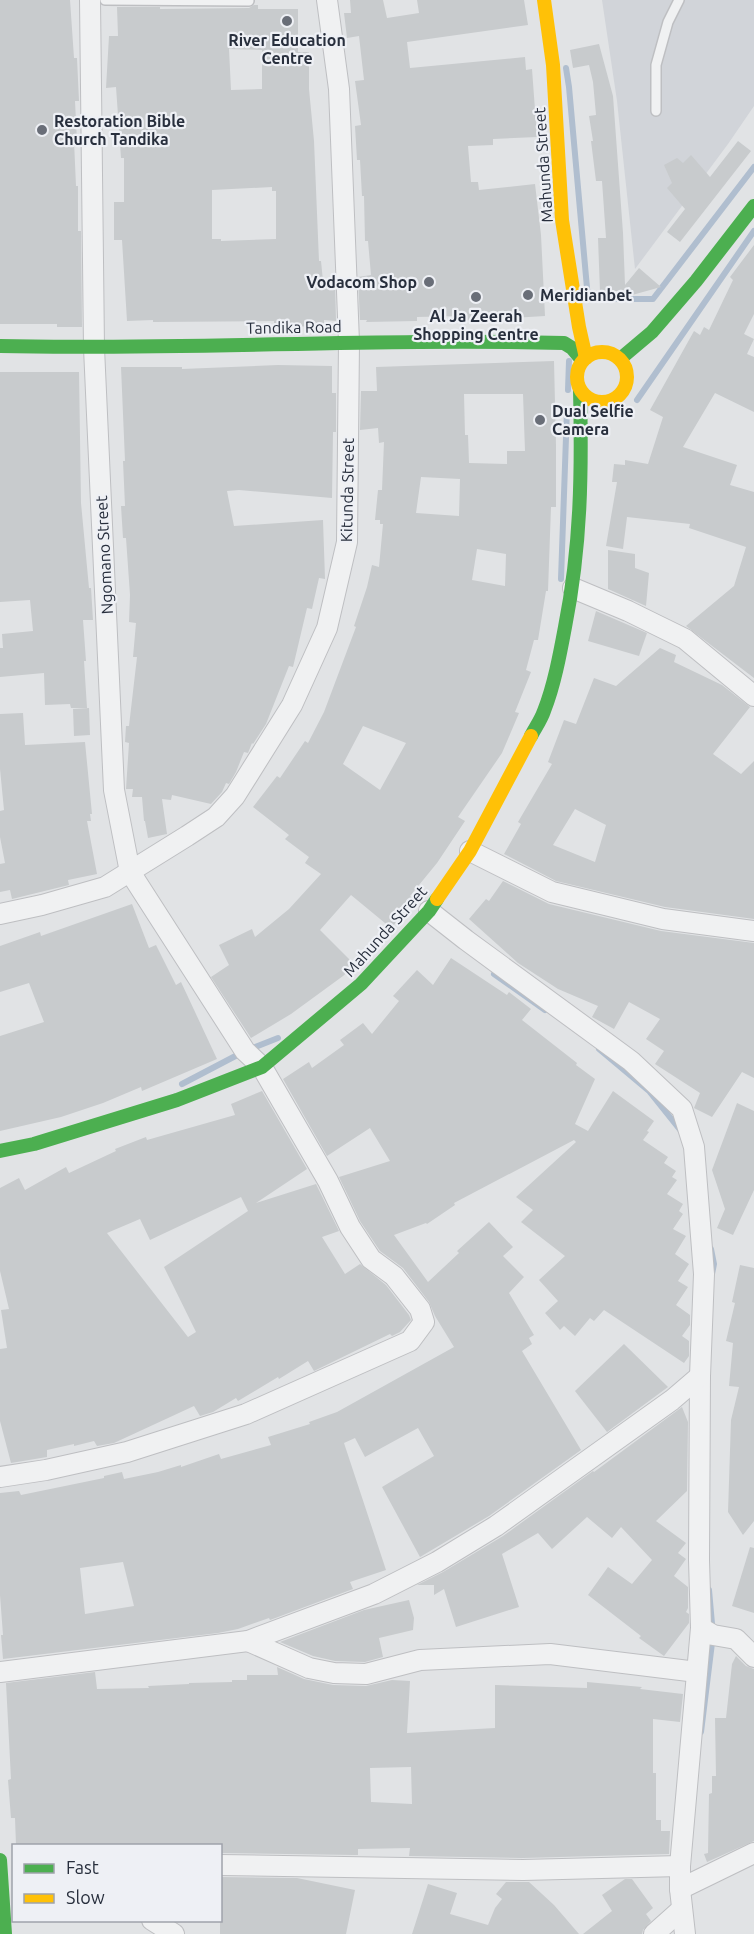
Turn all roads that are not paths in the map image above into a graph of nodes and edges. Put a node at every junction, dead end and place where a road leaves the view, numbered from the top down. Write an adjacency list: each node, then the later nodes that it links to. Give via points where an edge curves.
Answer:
1 (90, 0): 11 (street, Ngomano Street)
2 (105, 0): 6 (lane)
3 (327, 0): 9 (street, Kitunda Street, via 339,89)
4 (544, 0): 12 (street, Mahunda Street, via 562,220)
5 (679, 0): 7 (lane, via 668,22 656,65)
6 (249, 1)
7 (656, 111)
8 (754, 206): 13 (street, via 652,332)
9 (349, 342): 11 (street, Tandika Road); 12 (street, Tandika Road, via 564,344); 22 (street, Kitunda Street, via 347,542 327,628 292,705 235,796 216,817)
10 (0, 346): 11 (street, Tandika Road)
11 (94, 348): 22 (street, Ngomano Street, via 114,790)
12 (584, 359): 13 (street, via 601,351); 14 (street, via 577,370)
13 (620, 359): 15 (street, via 627,378)
14 (580, 390): 15 (street, via 598,402); 18 (street, Mahunda Street)
15 (618, 397): 16 (street)
16 (606, 417)
17 (594, 438): 18 (street)
18 (582, 459): 19 (street, Mahunda Street)
19 (573, 588): 20 (street, via 685,639); 21 (street, Mahunda Street, via 544,711)
20 (754, 696)
21 (470, 851): 23 (street, Mahunda Street); 25 (street, via 552,892 663,919)
22 (130, 872): 24 (street, Kitunda Street, via 105,887); 26 (street, Ngomano Street, via 245,1051)
23 (429, 911): 26 (street, Mahunda Street, via 362,984); 28 (street, via 631,1061 682,1109 694,1147 704,1274)
24 (0, 914)
25 (754, 932)
26 (262, 1067): 27 (street, Mahunda Street, via 177,1100); 29 (street, Ngomano Street, via 350,1227 371,1259 389,1271 420,1309 424,1322 419,1330 410,1341 246,1414 127,1452)
27 (0, 1151)
28 (700, 1376): 30 (street); 31 (street, via 496,1526 437,1562 374,1594)
29 (0, 1477)
30 (701, 1628): 32 (street, via 736,1639); 34 (street)
31 (248, 1641): 33 (street); 34 (street, via 309,1668 334,1673 366,1674 420,1660 550,1654)
32 (754, 1657)
33 (0, 1672)
34 (698, 1672): 37 (street)
35 (754, 1853): 39 (street)
36 (222, 1865): 37 (street, via 523,1869)
37 (680, 1866): 39 (street)
38 (4, 1870): 42 (street)
39 (680, 1888): 40 (street)
40 (682, 1909): 44 (street); 45 (street)
41 (155, 1922): 43 (street)
42 (5, 1934)
43 (174, 1934)
44 (654, 1934)
45 (686, 1934)

